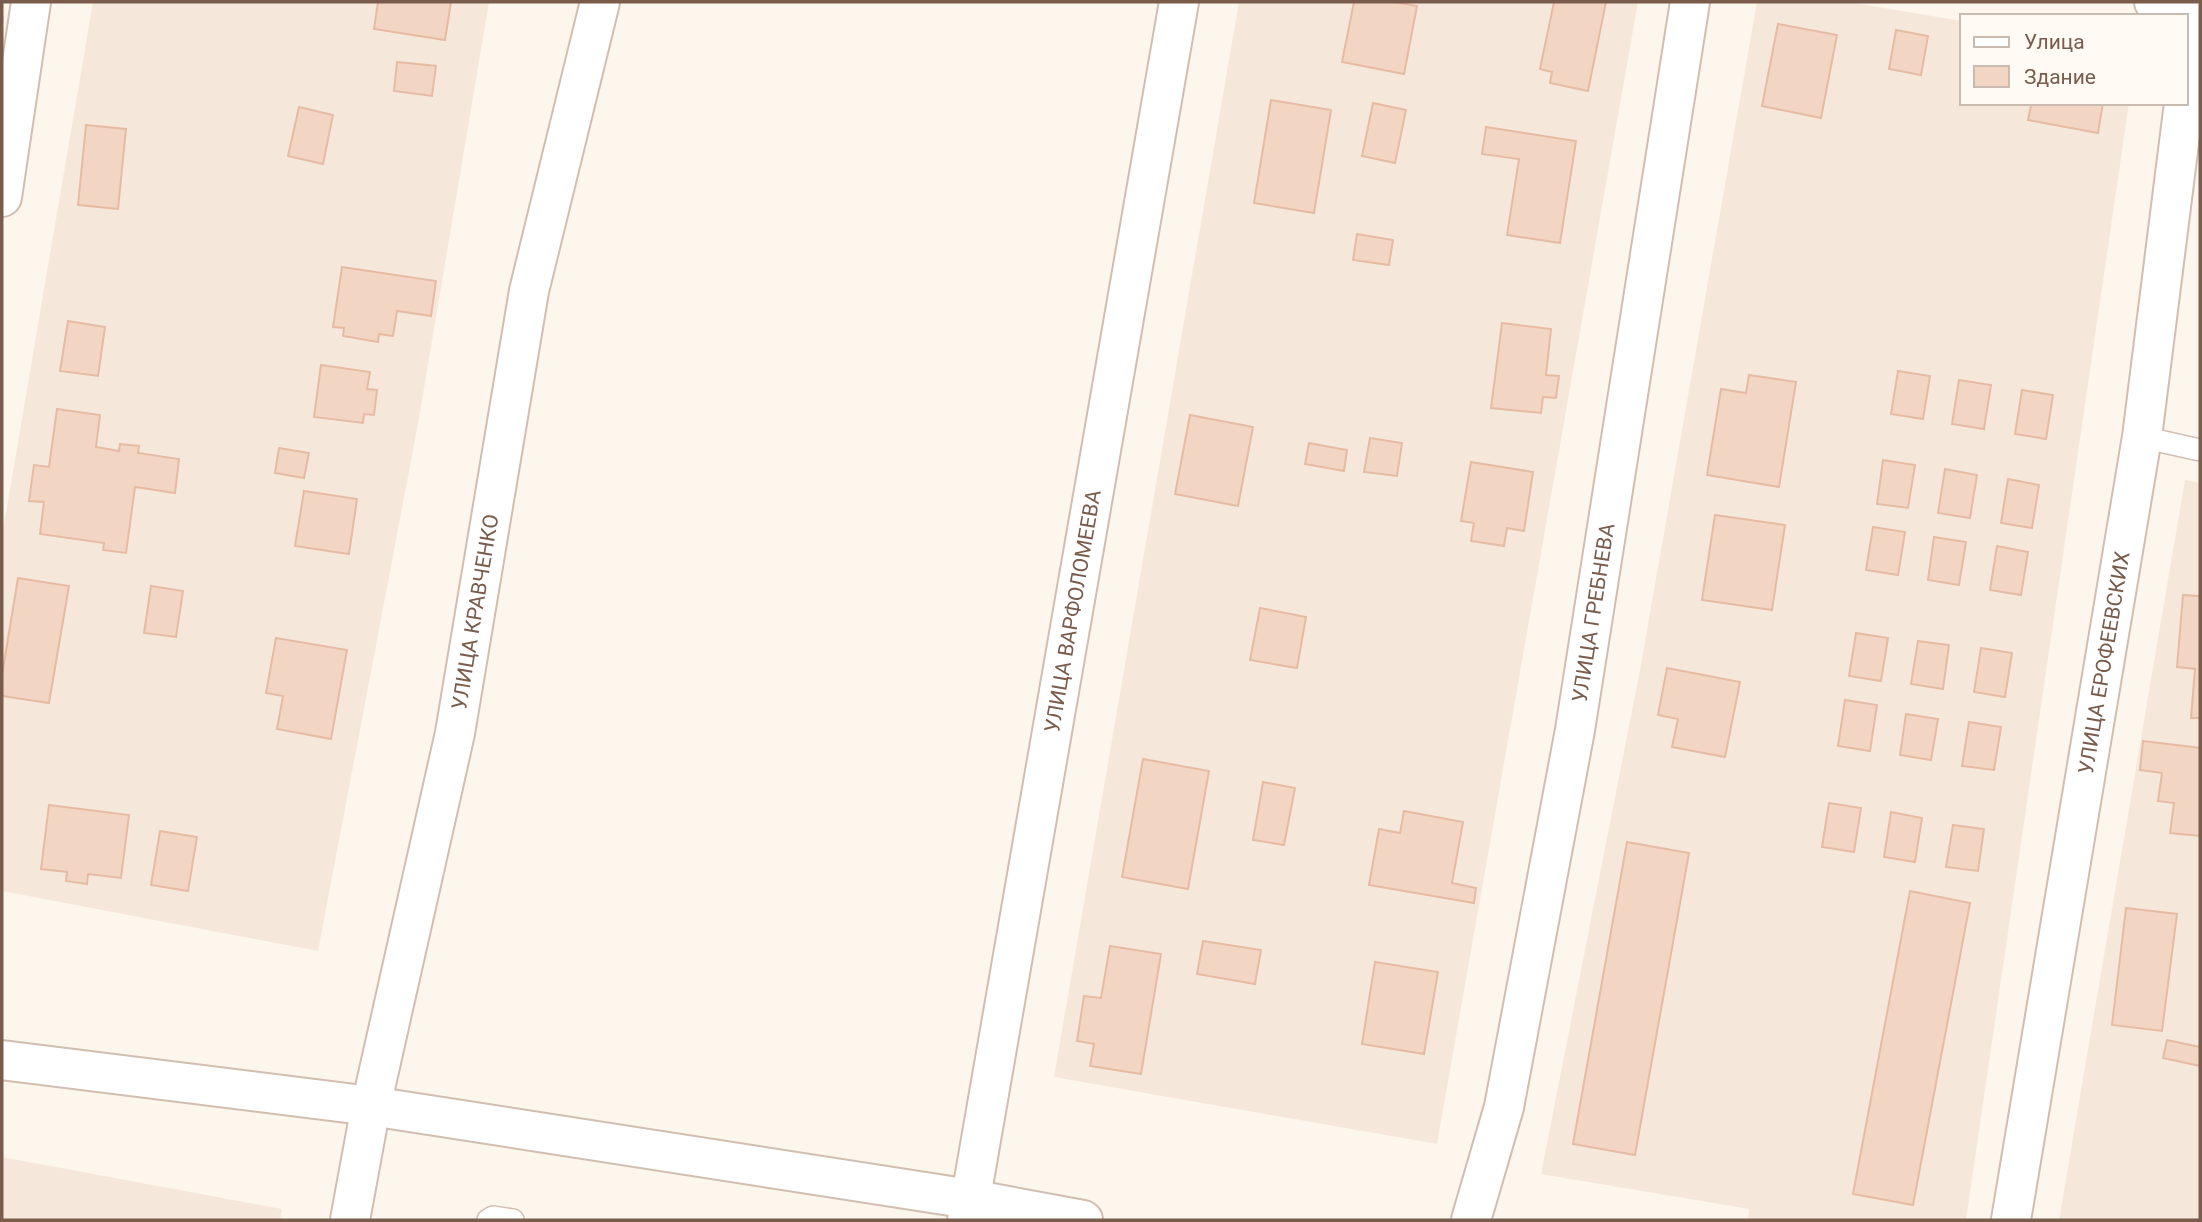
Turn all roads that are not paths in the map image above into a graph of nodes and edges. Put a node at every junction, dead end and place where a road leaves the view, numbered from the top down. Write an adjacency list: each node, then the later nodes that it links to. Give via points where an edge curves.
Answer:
1 (32, 2): 9 (street)
2 (600, 2): 13 (street, УЛИЦА КРАВЧЕНКО, via 529,291 454,733)
3 (1179, 2): 14 (street, УЛИЦА ВАРФОЛОМЕЕВА)
4 (1690, 2): 19 (street, УЛИЦА ГРЕБНЕВА, via 1575,730 1504,1107)
5 (2154, 2): 6 (street)
6 (2196, 9): 7 (street)
7 (2188, 71)
8 (2184, 105): 10 (street, УЛИЦА ЕРОФЕЕВСКИХ)
9 (2, 197)
10 (2142, 437): 11 (lane); 20 (street, УЛИЦА ЕРОФЕЕВСКИХ)
11 (2200, 450)
12 (2, 1060): 13 (street)
13 (371, 1106): 14 (street); 15 (street, УЛИЦА КРАВЧЕНКО)
14 (968, 1210): 18 (street)
15 (351, 1220)
16 (488, 1220): 17 (lane)
17 (513, 1220)
18 (1083, 1220)
19 (1471, 1220)
20 (2011, 1220)

